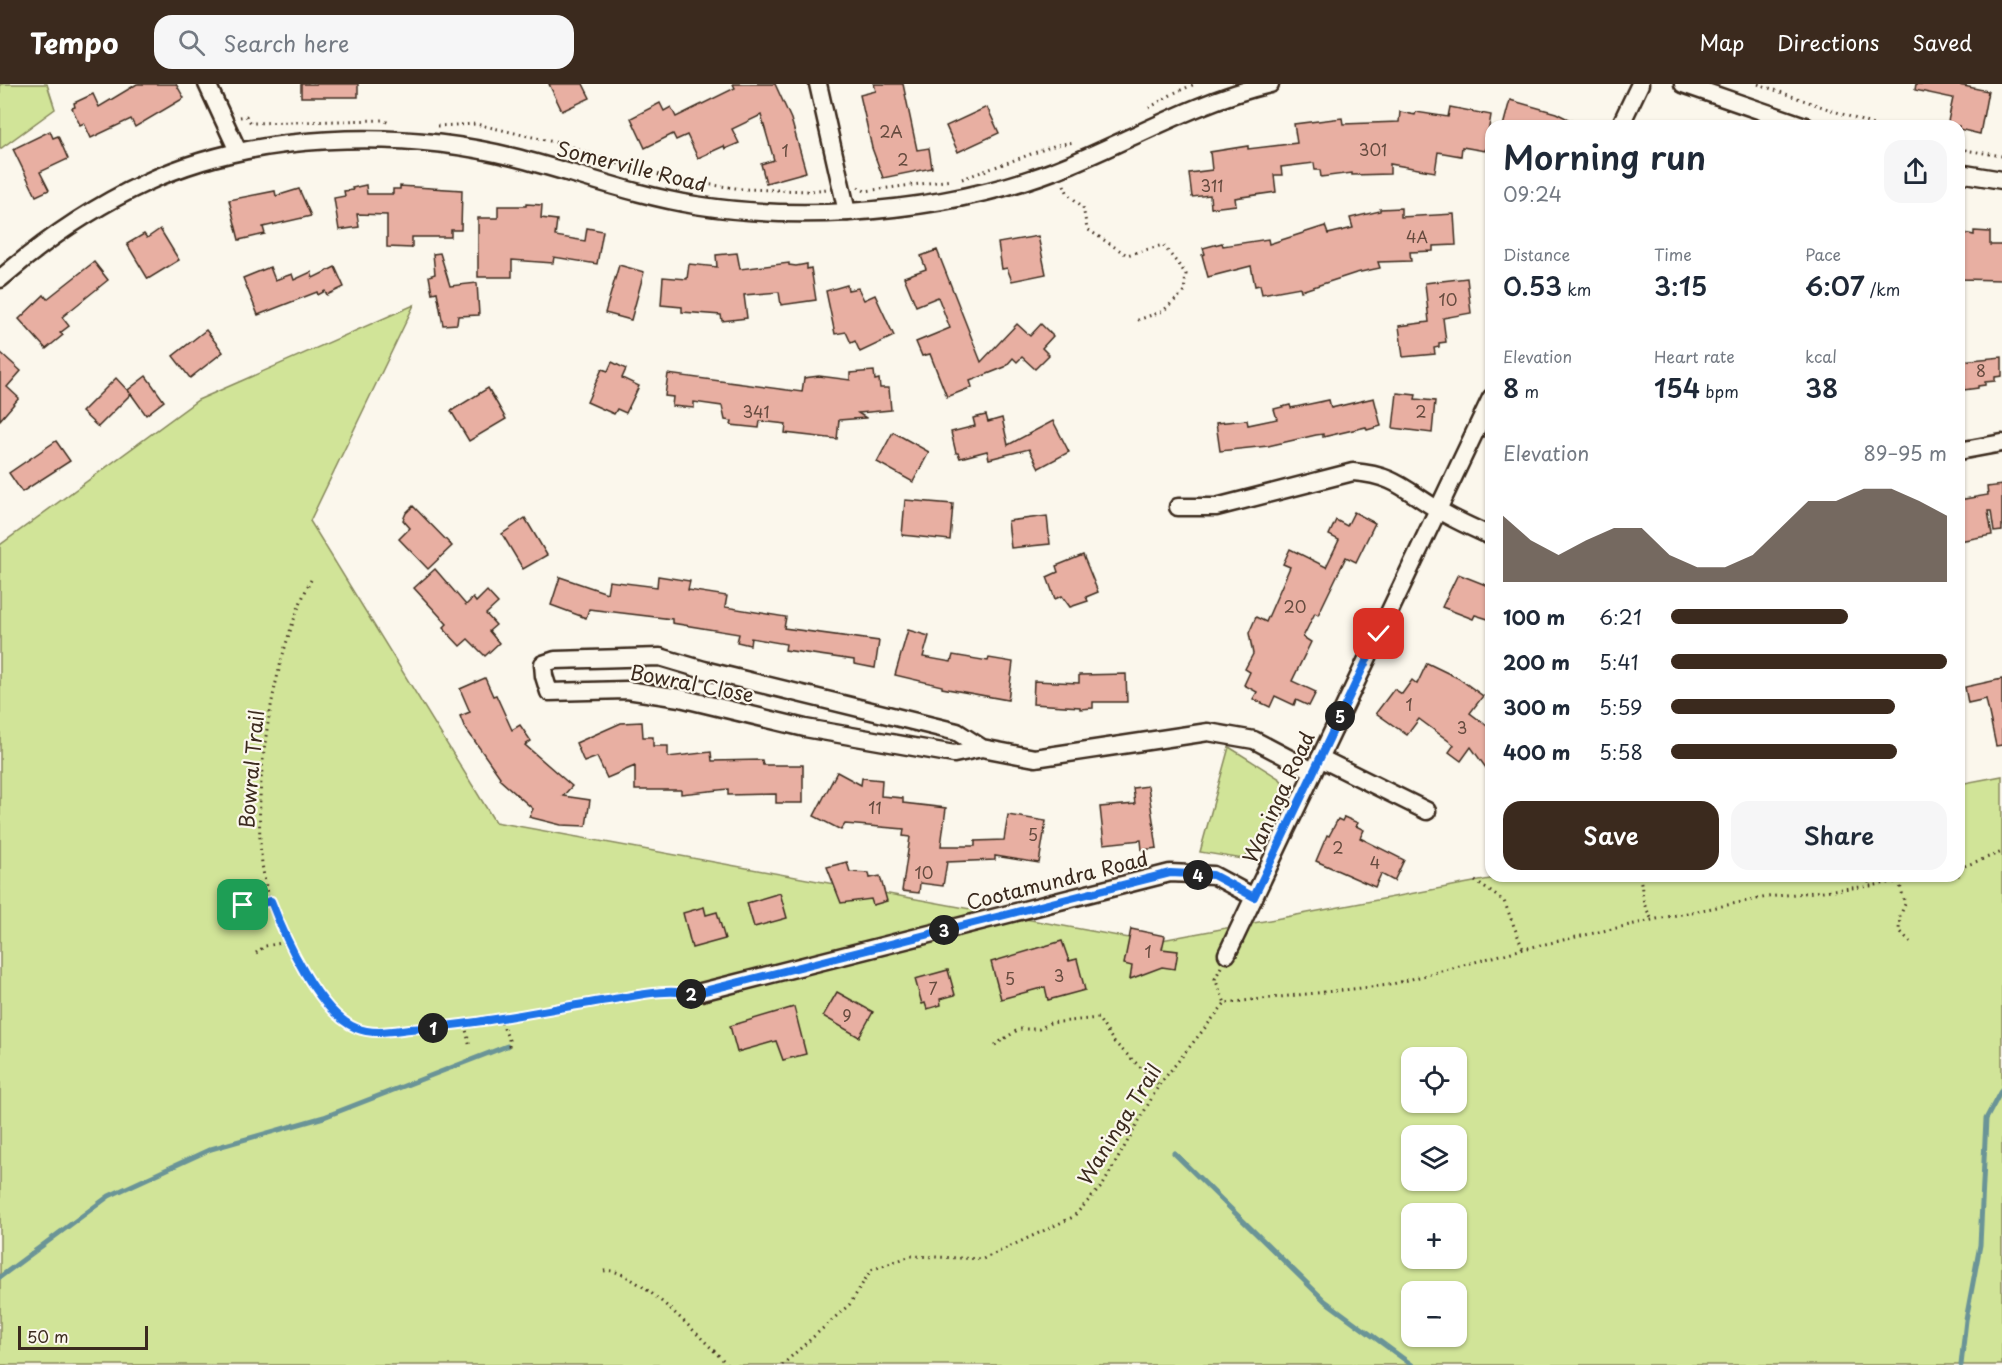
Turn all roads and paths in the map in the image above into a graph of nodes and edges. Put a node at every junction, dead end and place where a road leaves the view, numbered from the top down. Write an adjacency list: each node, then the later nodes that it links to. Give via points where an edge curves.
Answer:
1 (207, 84): 14 (street)
2 (818, 84): 20 (street)
3 (1195, 84): 8 (path)
4 (1270, 84): 16 (street, Somerville Road, via 1190,111)
5 (1641, 84): 9 (street)
6 (1683, 84): 10 (street)
7 (1758, 84): 11 (path)
8 (1143, 112)
9 (1623, 120)
10 (1788, 120)
11 (1859, 120)
12 (1076, 142): 19 (path, via 1056,145 959,180 865,191)
13 (1965, 150): 15 (path)
14 (238, 151): 20 (street, Somerville Road, via 379,139 427,143 512,157 693,205 760,213); 21 (street, Somerville Road, via 147,181 92,210 32,251)
15 (2002, 156)
16 (1058, 169): 20 (street, Somerville Road, via 975,196); 22 (path, via 1068,194 1083,207 1087,229 1127,255 1163,245 1186,274 1184,292 1163,311)
17 (1965, 174): 18 (street)
18 (2002, 180)
19 (854, 185)
20 (847, 212)
21 (0, 279)
22 (1135, 321)
23 (1485, 411): 27 (street, Waninga Road)
24 (2002, 443): 25 (street)
25 (1965, 450)
26 (1178, 507): 27 (street, via 1216,507 1353,472 1376,474 1398,483)
27 (1438, 510): 28 (street); 31 (street, Waninga Road)
28 (1485, 533)
29 (311, 580): 42 (path, Bowral Trail, via 295,618 268,716 259,830)
30 (982, 748): 30 (street, Bowral Close, via 954,754 805,728 680,698 627,690 549,692 543,663 660,657 957,732); 31 (street, Bowral Close, via 1035,758 1208,732 1254,740)
31 (1317, 765): 32 (street, Bowral Close); 41 (street, Waninga Road)
32 (1427, 811)
33 (2002, 852): 34 (path)
34 (1965, 866)
35 (1475, 881): 47 (path, via 1504,901)
36 (1641, 882): 44 (path, via 1644,904)
37 (1869, 882): 40 (path)
38 (1889, 882): 40 (path)
39 (1900, 882): 46 (path, via 1905,903 1899,930)
40 (1870, 886): 44 (path, via 1767,897)
41 (1254, 897): 49 (street, Waninga Road); 50 (street, Cootamundra Road, via 1213,875 1170,873)
42 (271, 901): 43 (path, via 243,905 235,900); 45 (path, Bowral Trail)
43 (229, 906)
44 (1652, 920): 47 (path)
45 (288, 942): 48 (path, via 265,946); 53 (path, Bowral Trail, via 328,1004 356,1028 377,1032)
46 (1910, 942)
47 (1523, 949): 51 (path, via 1389,986)
48 (256, 953)
49 (1227, 954): 51 (path, via 1215,979)
50 (693, 994): 52 (path, Bowral Trail, via 673,990)
51 (1225, 1003): 57 (path, Waninga Trail)
52 (499, 1017): 53 (path, Bowral Trail); 55 (path)
53 (465, 1025): 56 (path)
54 (995, 1046): 57 (path, via 1019,1029 1098,1018 1114,1042)
55 (509, 1047)
56 (470, 1048)
57 (1159, 1085): 60 (path, Waninga Trail, via 1102,1185 1073,1217 983,1259 911,1256 871,1270 850,1304)
58 (604, 1270): 59 (path, via 625,1274)
59 (728, 1365)
60 (782, 1365)

